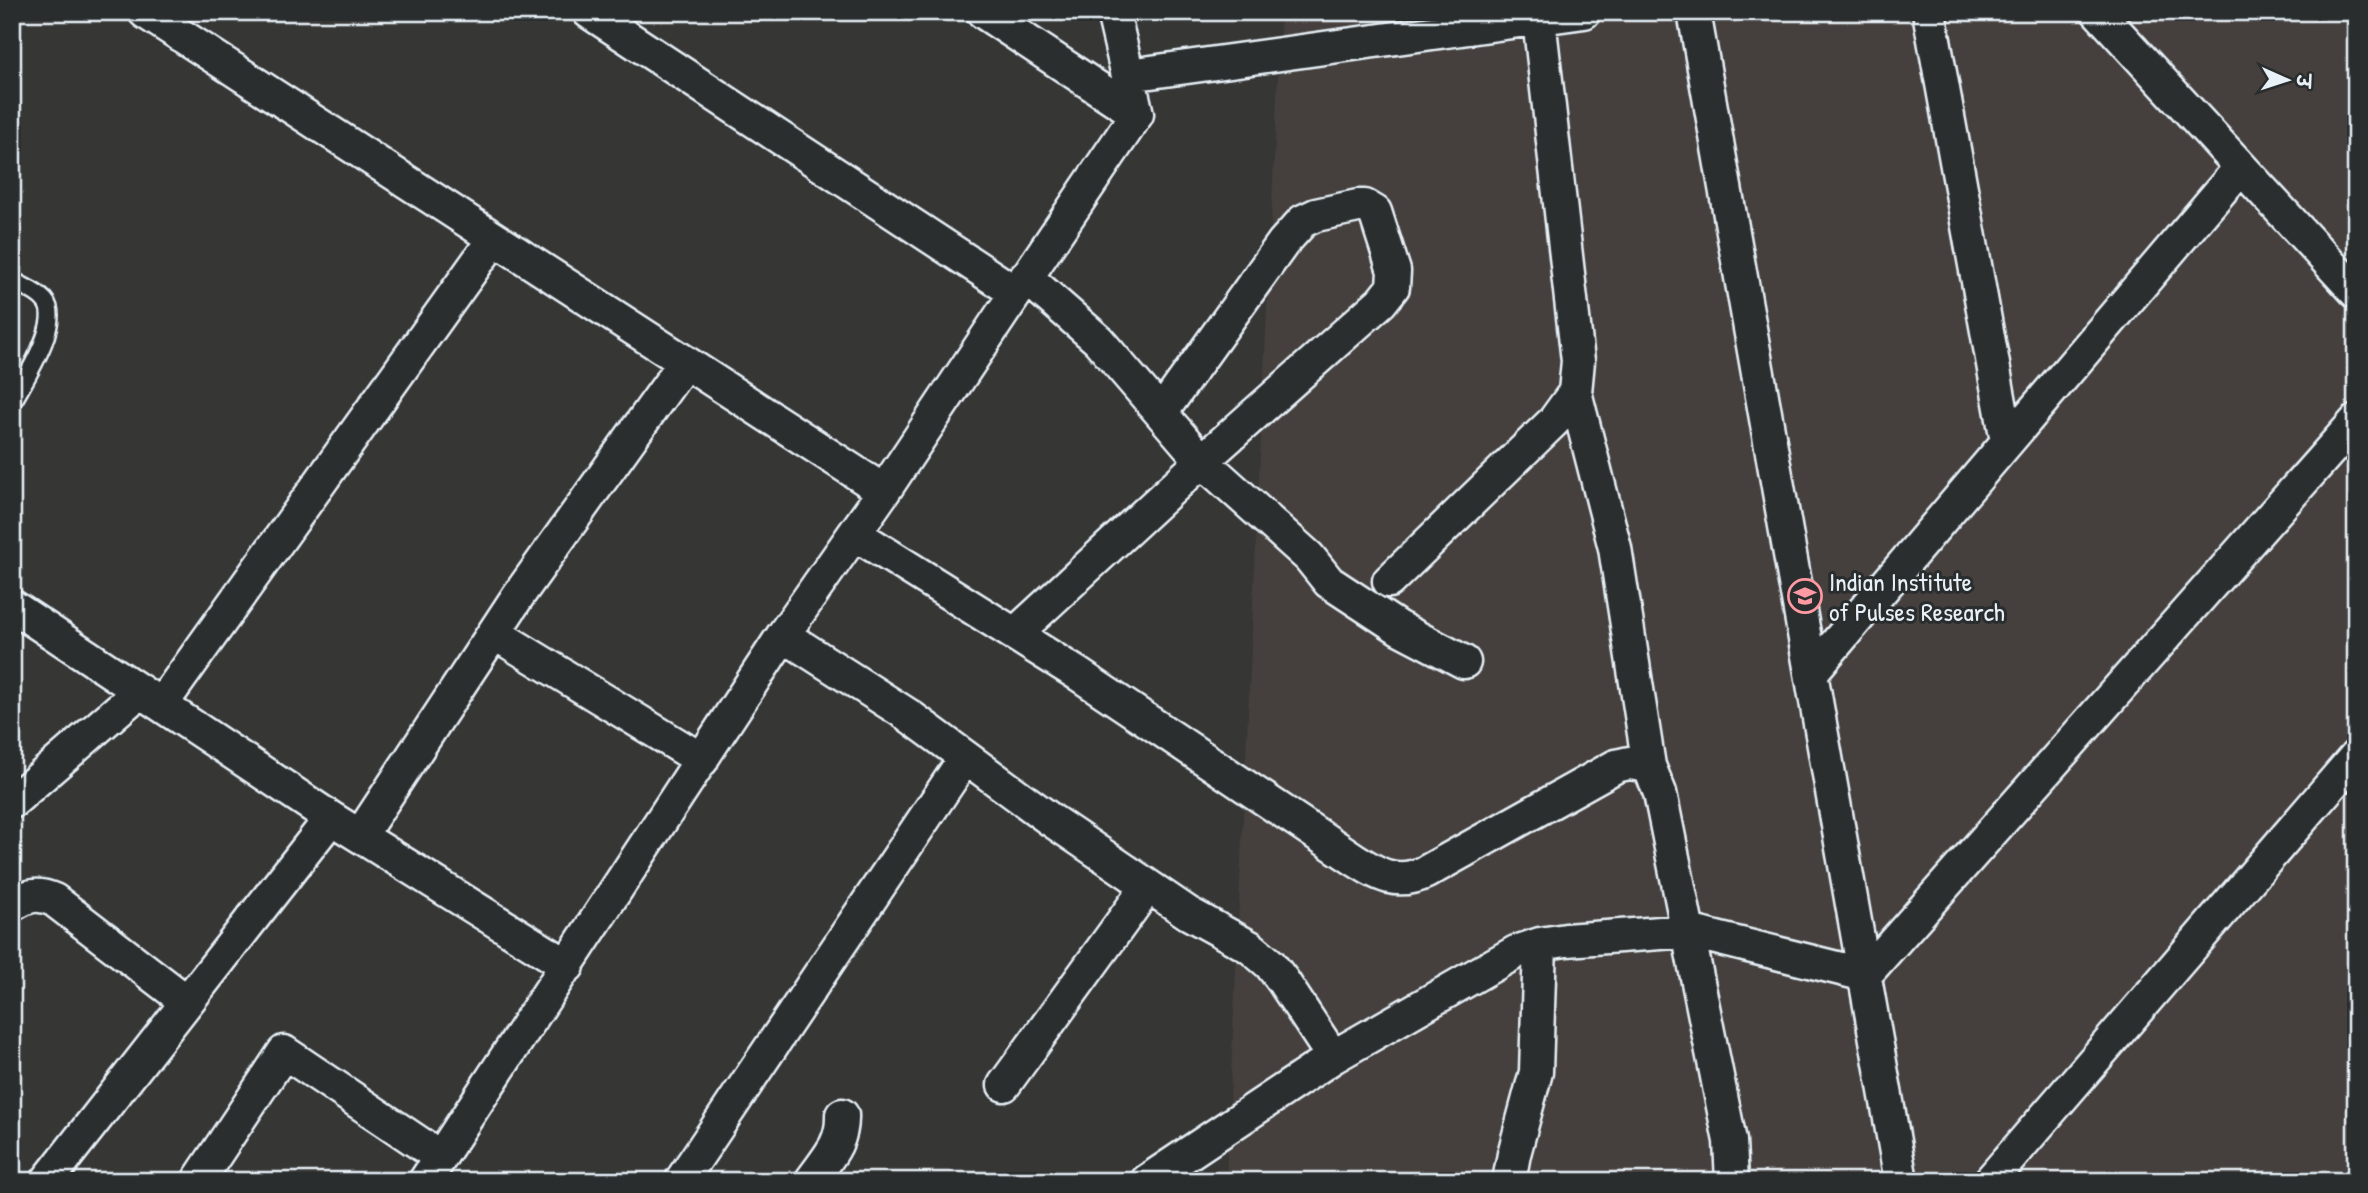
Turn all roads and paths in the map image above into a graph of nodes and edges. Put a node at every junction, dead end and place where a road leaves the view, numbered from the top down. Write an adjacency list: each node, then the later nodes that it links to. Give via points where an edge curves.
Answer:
1 (145, 12): 13 (street)
2 (589, 12): 15 (street)
3 (983, 12): 11 (street)
4 (1113, 12): 10 (street)
5 (1584, 12): 9 (street)
6 (1694, 12): 32 (street)
7 (1929, 12): 22 (street)
8 (2098, 12): 12 (street)
9 (1519, 18): 10 (street); 18 (street, via 1577,361)
10 (1129, 75): 11 (street)
11 (1137, 114): 15 (street)
12 (2241, 167): 16 (street); 22 (street)
13 (494, 239): 17 (street); 33 (street)
14 (12, 280): 19 (lane, via 45,301 52,314 48,332)
15 (1021, 285): 20 (street, via 1098,340); 24 (street)
16 (2356, 292)
17 (685, 362): 24 (street); 28 (street)
18 (1575, 392): 26 (street, via 1554,421); 37 (street, via 1615,548)
19 (12, 403)
20 (1161, 413): 23 (street); 23 (street, via 1303,221 1359,206 1375,212 1394,271 1393,287)
21 (2356, 421): 46 (street)
22 (2007, 441): 32 (street)
23 (1202, 461): 29 (street); 31 (street, via 1308,557 1329,582)
24 (884, 491): 25 (street)
25 (855, 534): 29 (street); 30 (street)
26 (1389, 581)
27 (12, 606): 33 (street)
28 (494, 633): 36 (street); 40 (street)
29 (1015, 634): 37 (street, via 1354,859 1399,879 1426,872 1616,766)
30 (783, 635): 35 (street, via 908,715); 36 (street)
31 (1464, 663)
32 (1811, 673): 46 (street)
33 (151, 698): 38 (street); 39 (street)
34 (2356, 757): 60 (street)
35 (965, 758): 41 (street); 54 (street)
36 (702, 760): 45 (street)
37 (1649, 766): 43 (street, via 1660,793)
38 (12, 802)
39 (331, 818): 40 (street); 47 (street)
40 (360, 836): 45 (street)
41 (1148, 886): 48 (street, via 1250,947 1269,964); 49 (street)
42 (12, 905): 47 (street, via 33,894 54,900)
43 (1688, 932): 44 (street); 46 (street); 58 (street, via 1730,1142)
44 (1540, 944): 48 (street, via 1516,952); 57 (street, via 1536,1072)
45 (568, 967): 51 (street)
46 (1865, 975): 59 (street)
47 (187, 1002): 52 (street)
48 (1333, 1056): 56 (street)
49 (1004, 1085)
50 (842, 1115): 55 (street, via 835,1149)
51 (433, 1169): 53 (street, via 284,1052)
52 (47, 1181)
53 (198, 1181)
54 (681, 1181)
55 (811, 1181)
56 (1147, 1181)
57 (1509, 1181)
58 (1732, 1181)
59 (1901, 1181)
60 (1990, 1181)

